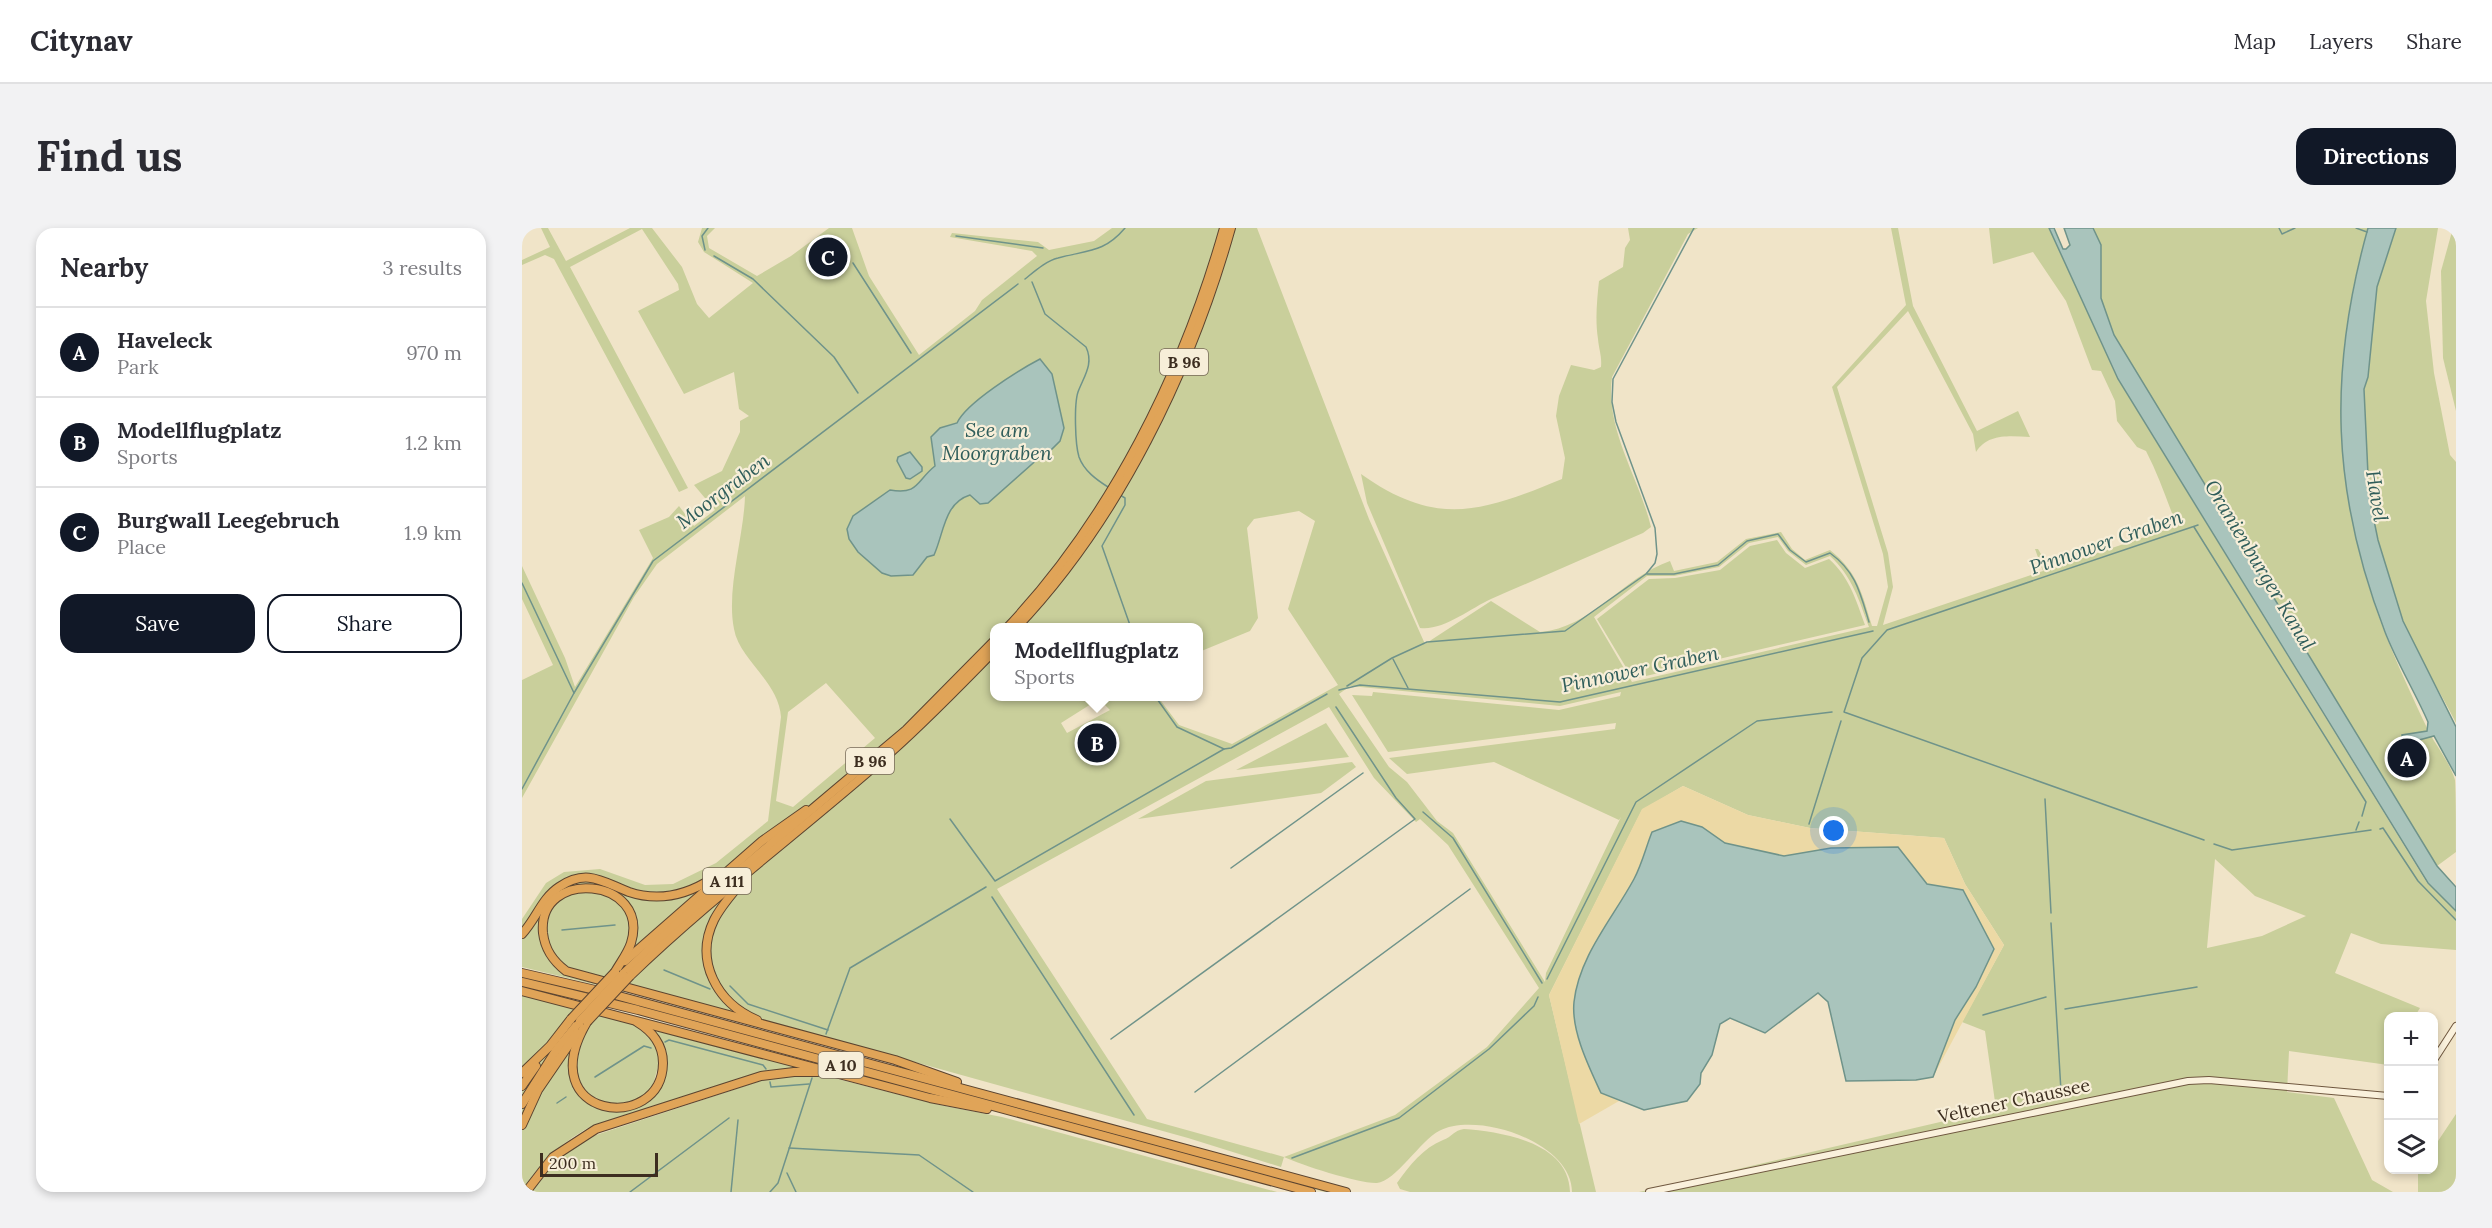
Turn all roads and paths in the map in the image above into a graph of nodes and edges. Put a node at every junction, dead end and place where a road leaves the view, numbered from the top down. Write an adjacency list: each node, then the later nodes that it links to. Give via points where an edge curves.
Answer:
1 (1224, 228): 3 (highway, B 96, via 1190,331)
2 (1231, 228): 3 (highway, B 96, via 1196,333 1169,396)
3 (1113, 491): 4 (highway, B 96); 5 (highway, B 96, via 1074,557)
4 (1011, 623)
5 (1019, 623)
6 (990, 645): 8 (highway, B 96, via 942,696)
7 (990, 655): 10 (highway, B 96, via 914,731)
8 (834, 792): 9 (highway, via 773,832); 13 (highway, A 111, via 682,918)
9 (736, 864): 11 (highway, via 695,889 660,897 627,891 600,879 572,880 552,892); 13 (highway)
10 (757, 865): 13 (highway, A 111); 19 (highway, via 713,922 707,947 709,969 717,988 735,1008)
11 (522, 934)
12 (522, 973): 25 (highway, A 10)
13 (623, 974): 17 (highway, A 111, bridge); 19 (highway, via 632,936 632,921 624,904 610,892 592,887 574,888 562,895 547,912 543,932 549,954 566,971)
14 (522, 982): 28 (highway, A 10)
15 (522, 992): 16 (highway)
16 (623, 1016): 17 (highway, via 653,1035 663,1063 653,1091 640,1102 623,1108 593,1102 576,1083 572,1055); 23 (highway)
17 (579, 1021): 20 (highway); 27 (highway, A 111); 29 (highway, A 111)
18 (2456, 1026): 21 (main road)
19 (808, 1037): 25 (highway, via 924,1069)
20 (550, 1046): 22 (highway); 24 (highway)
21 (2438, 1053)
22 (522, 1073)
23 (875, 1083): 28 (highway, via 939,1101); 30 (highway, via 807,1071 750,1080 587,1134 553,1157)
24 (522, 1086)
25 (985, 1095): 32 (highway, A 10)
26 (2384, 1096): 33 (main road, Veltener Chaussee, via 2188,1081)
27 (522, 1104)
28 (1023, 1114): 31 (highway, A 10)
29 (522, 1125)
30 (526, 1192)
31 (1311, 1192)
32 (1346, 1192)
33 (1649, 1192)

